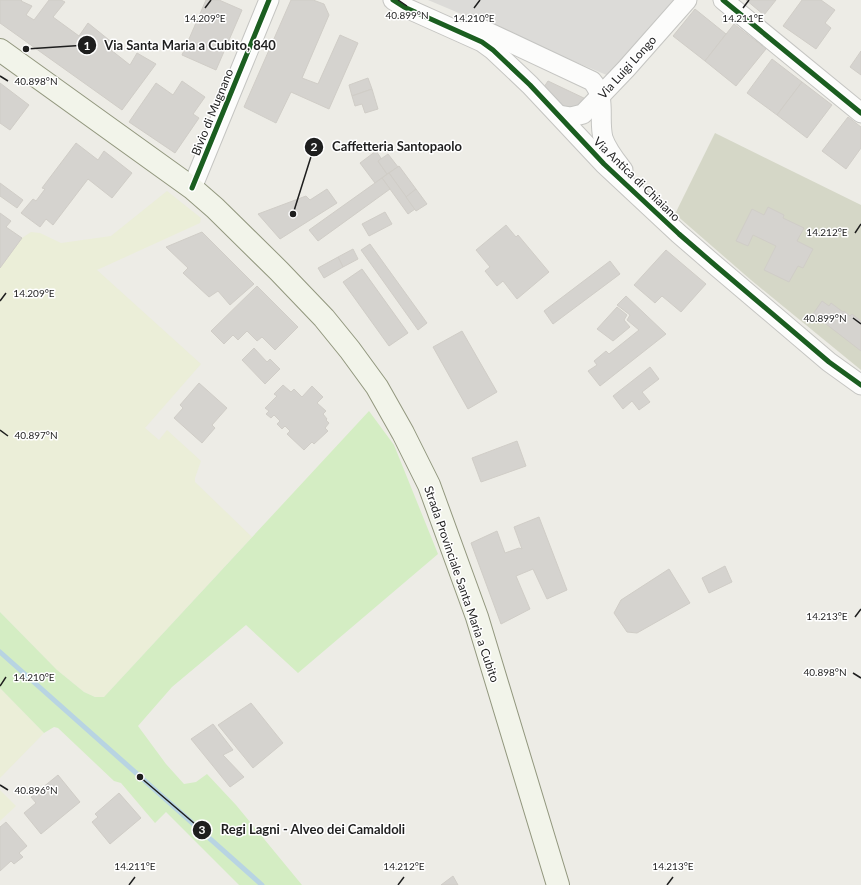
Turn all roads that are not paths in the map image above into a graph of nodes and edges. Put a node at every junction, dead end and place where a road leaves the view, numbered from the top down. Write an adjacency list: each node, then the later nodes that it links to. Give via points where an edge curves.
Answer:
1 (268, 0): 12 (street, Bivio di Mugnano)
2 (393, 0): 8 (street, Via Antica di Chiaiano, via 482,42)
3 (417, 0): 7 (street, Via Antica di Chiaiano)
4 (687, 0): 9 (street, Via Luigi Longo)
5 (724, 0): 10 (street)
6 (0, 50): 12 (main road, Strada Provinciale Santa Maria a Cubito)
7 (530, 51): 8 (street, via 517,57); 9 (street, Via Antica di Chiaiano, via 592,81)
8 (511, 68): 11 (street, Via Antica di Chiaiano)
9 (600, 97): 11 (street, Via Luigi Longo, via 583,114 571,117); 13 (street, Via Antica di Chiaiano, via 604,140)
10 (861, 113)
11 (559, 115): 13 (street, Via Antica di Chiaiano, via 604,164)
12 (192, 188): 15 (main road, Strada Provinciale Santa Maria a Cubito, via 279,270 324,318 377,387 404,433 429,485 477,617)
13 (645, 201): 14 (street, Via Antica di Chiaiano, via 716,266 829,362)
14 (861, 385)
15 (558, 885)

